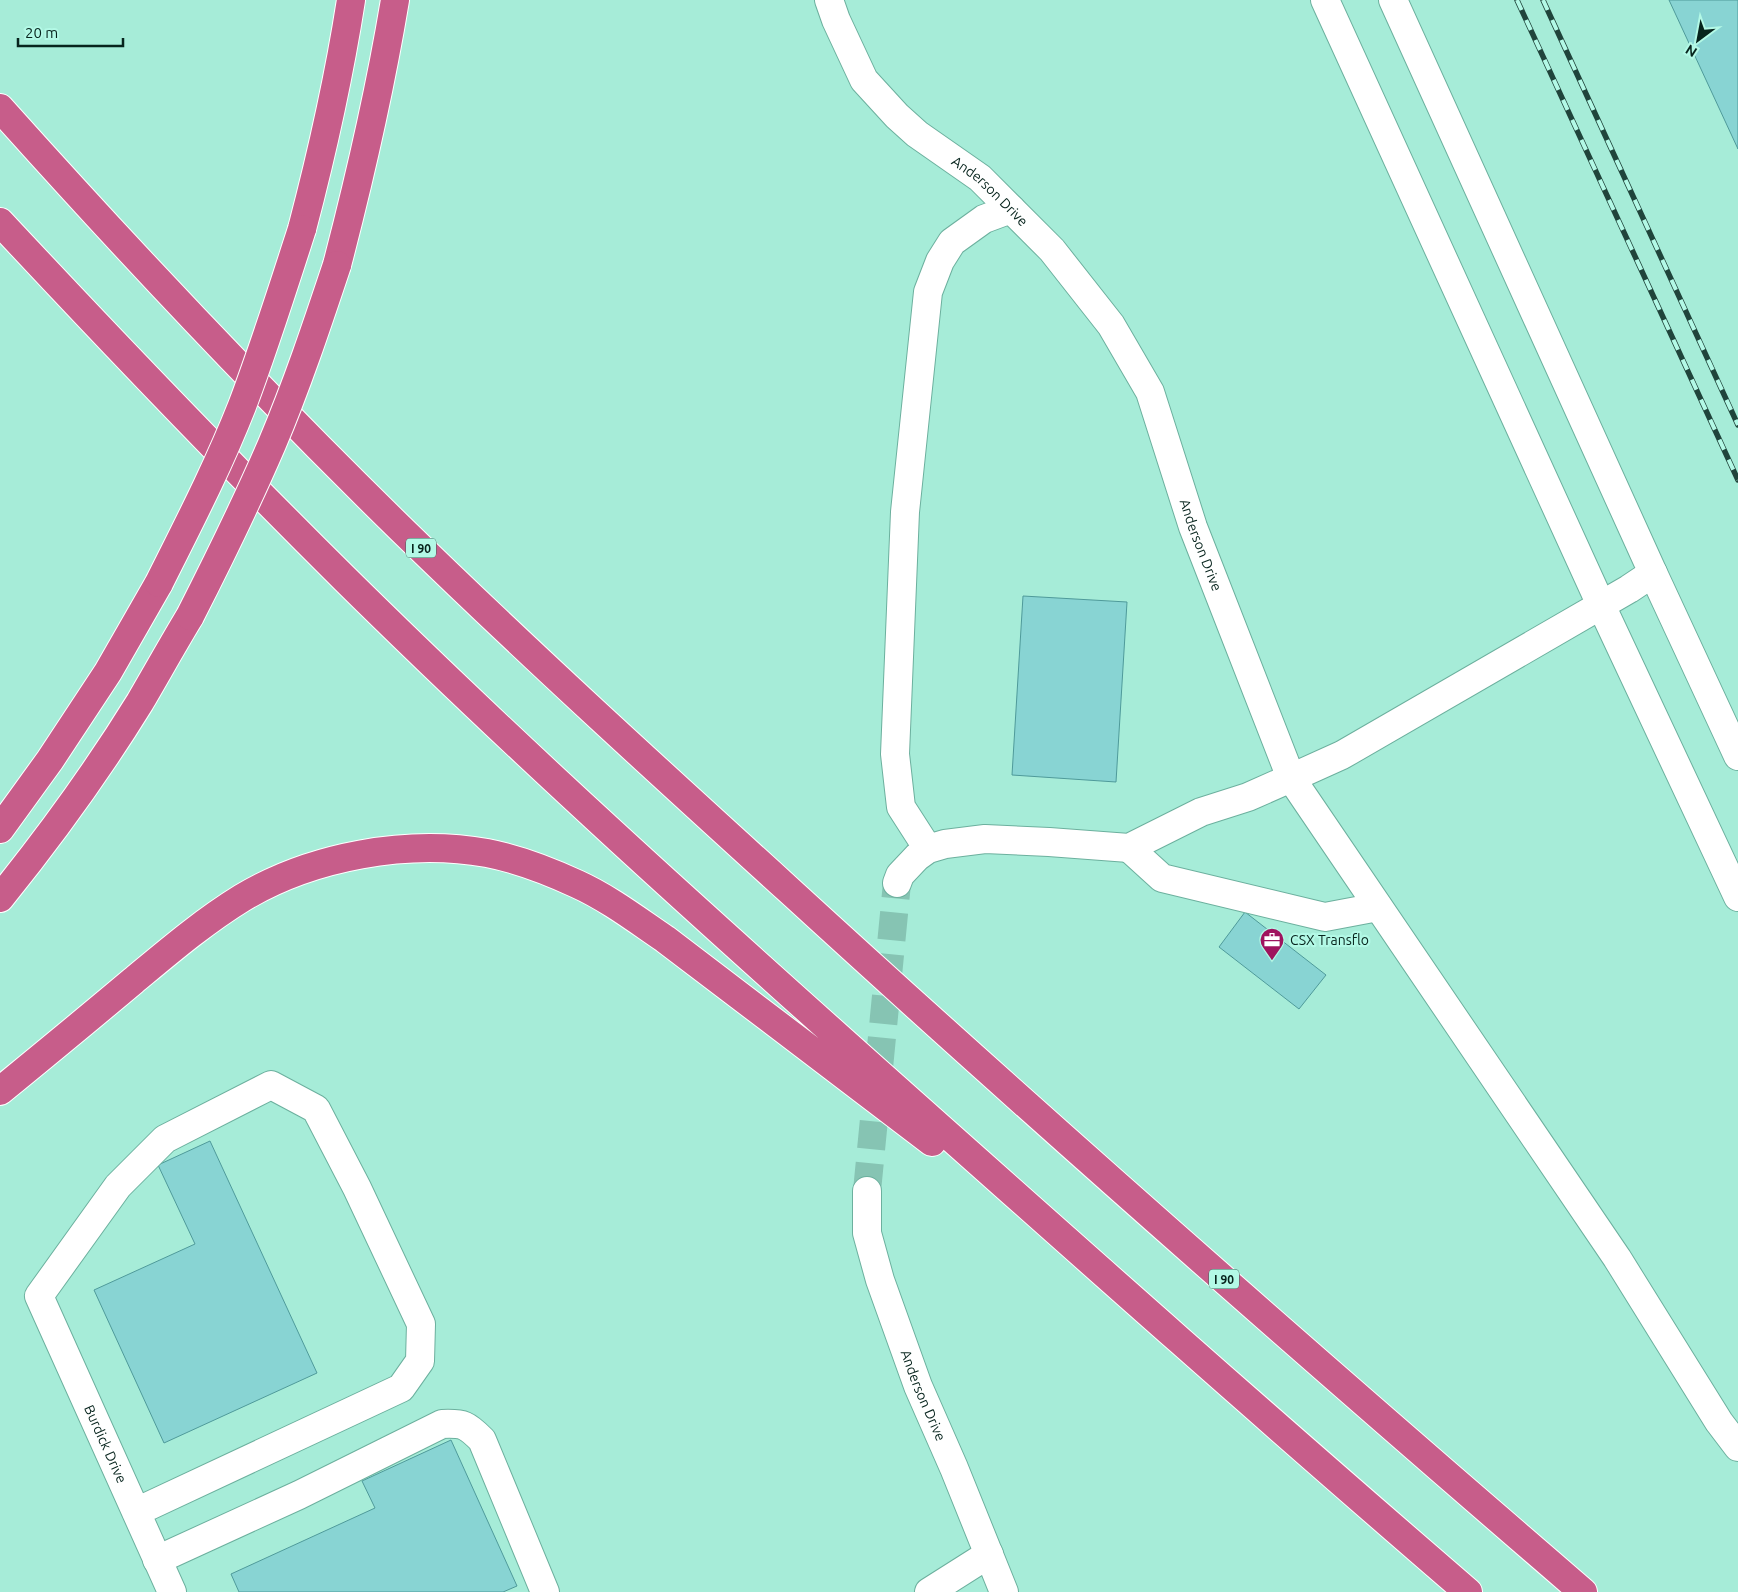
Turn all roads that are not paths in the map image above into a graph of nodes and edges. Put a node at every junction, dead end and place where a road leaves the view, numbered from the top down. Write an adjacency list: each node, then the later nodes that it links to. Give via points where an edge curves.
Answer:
1 (351, 0): 13 (highway, bridge, via 341,64 302,229 241,408 159,582 108,672)
2 (395, 0): 18 (highway, bridge, via 361,174 337,265 308,352 234,530 190,616 140,702 87,784)
3 (829, 0): 7 (street, Anderson Drive, via 864,80 897,116 980,178)
4 (1325, 0): 10 (street)
5 (1393, 0): 9 (street)
6 (0, 108): 32 (highway, I 90, via 274,402 401,529 568,687 1008,1089)
7 (1011, 209): 12 (street, Anderson Drive, via 1052,250 1111,325 1150,392 1193,527); 15 (street, via 984,219 952,242 940,261 928,292 905,512 895,754 901,807)
8 (0, 222): 22 (highway, via 220,454 519,746)
9 (1653, 573): 10 (street); 11 (street)
10 (1601, 605): 12 (street, via 1342,755); 17 (street)
11 (1738, 756)
12 (1291, 778): 14 (street, via 1201,812); 19 (street, Anderson Drive)
13 (0, 829)
14 (1129, 848): 15 (street, via 986,840); 19 (street, via 1162,878 1325,917)
15 (928, 849): 16 (street, via 900,875)
16 (897, 884)
17 (1738, 897)
18 (0, 898)
19 (1378, 906): 23 (street, Anderson Drive, via 1617,1258 1719,1422)
20 (0, 1091): 22 (highway, via 200,926 244,897 287,876 338,859 386,851 437,848 487,853 531,865 579,885 665,939)
21 (867, 1191): 25 (street, Anderson Drive, via 868,1233 880,1280 918,1386)
22 (1102, 1272): 31 (highway)
23 (1738, 1447)
24 (136, 1512): 24 (street, Burdick Drive, via 401,1388 420,1361 421,1324 316,1109 271,1085 165,1139 118,1186 39,1296); 26 (street, Burdick Drive)
25 (989, 1554): 29 (street); 30 (street, Anderson Drive)
26 (158, 1560): 27 (street, Burdick Drive); 28 (street, via 442,1424 456,1423 470,1427 482,1440)
27 (172, 1592)
28 (545, 1592)
29 (929, 1592)
30 (1004, 1592)
31 (1468, 1592)
32 (1584, 1592)

